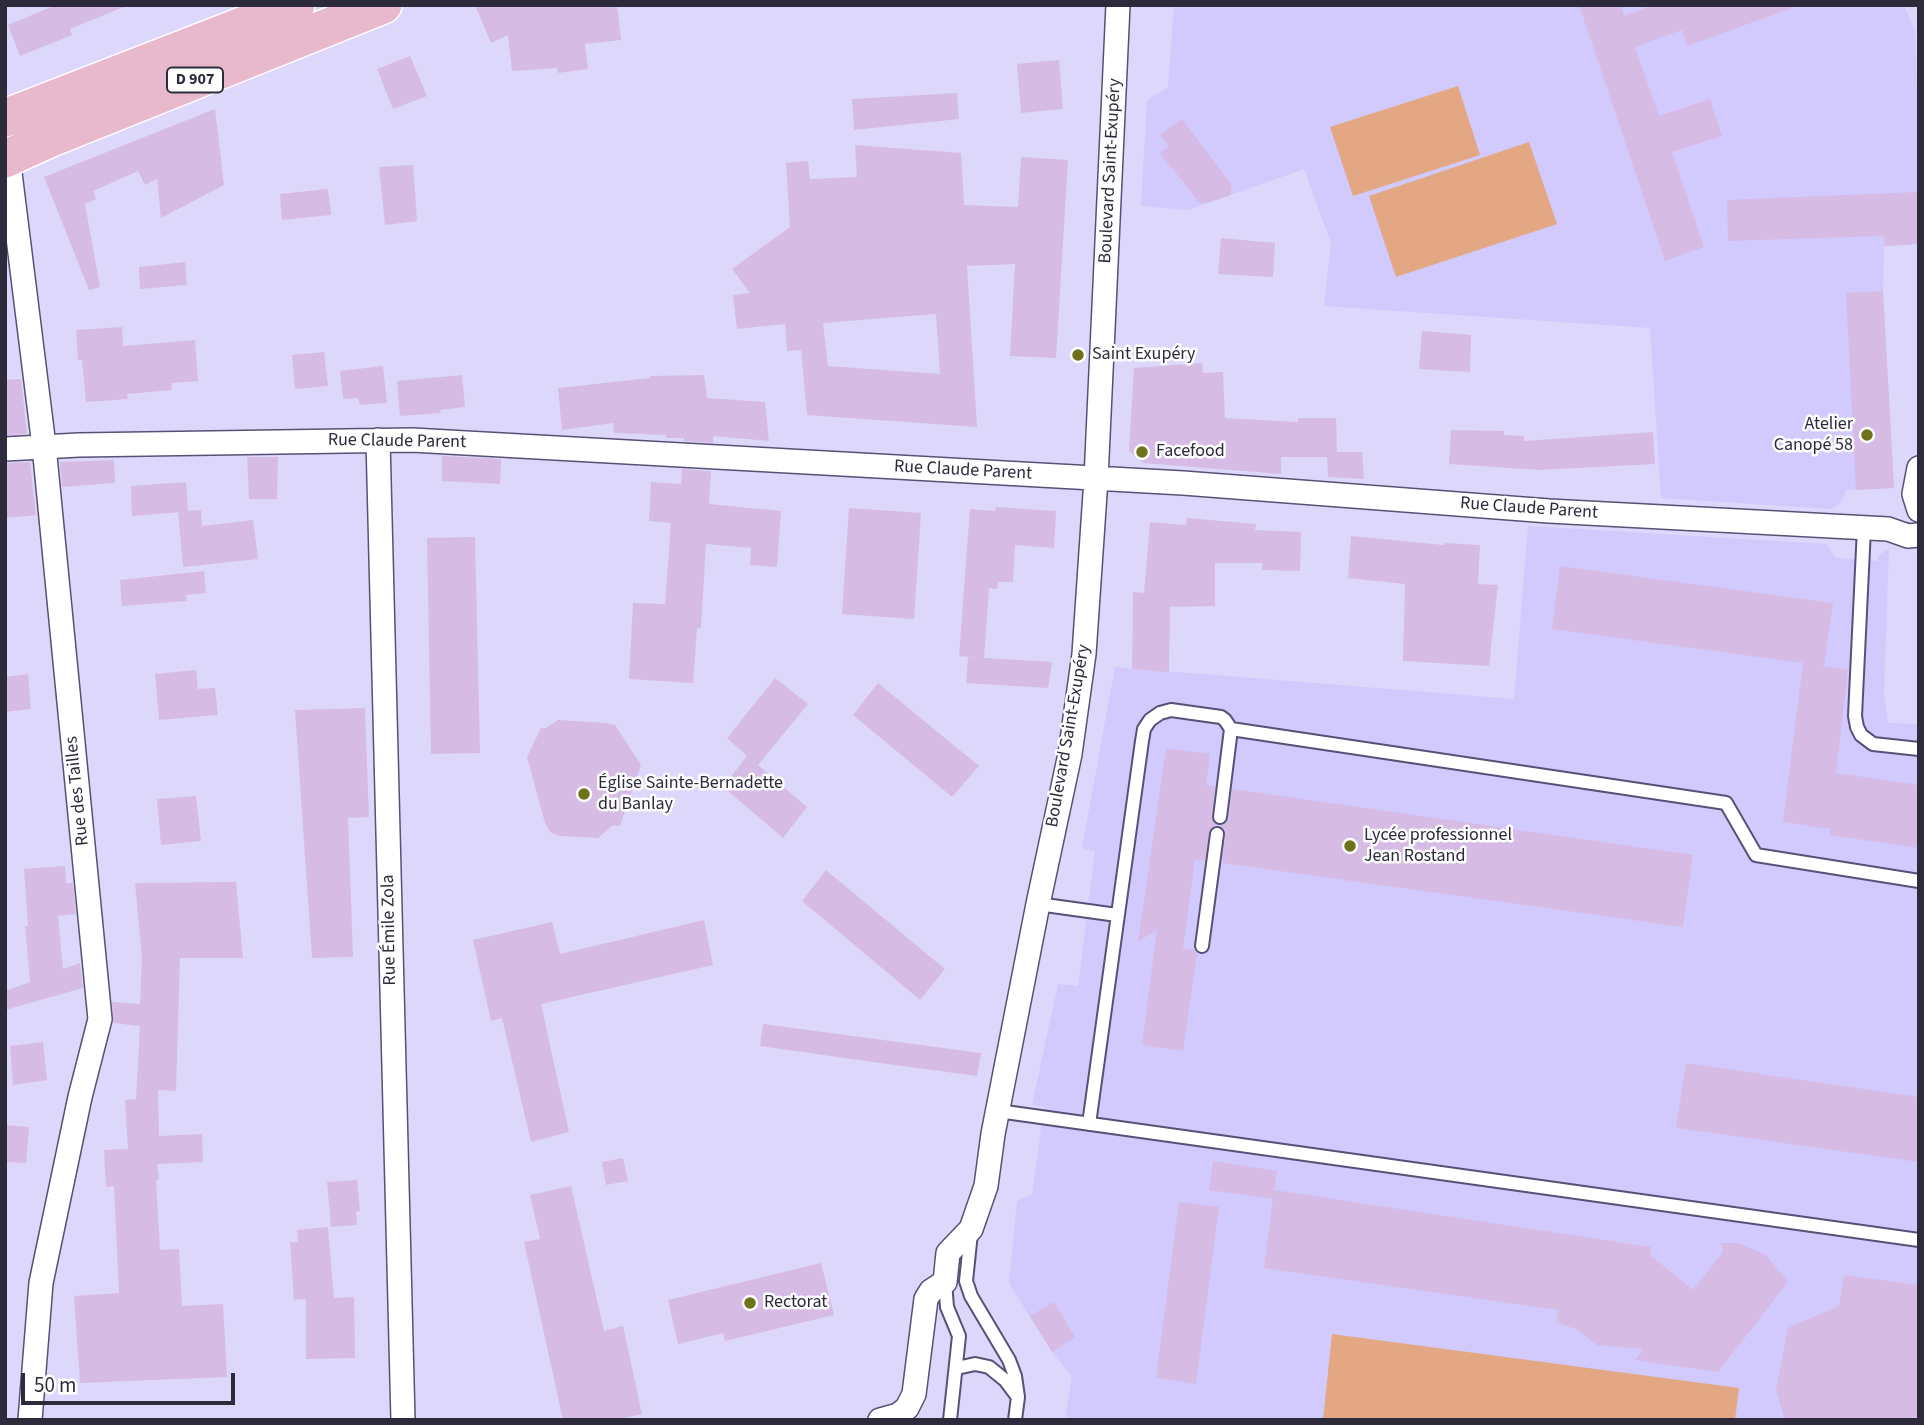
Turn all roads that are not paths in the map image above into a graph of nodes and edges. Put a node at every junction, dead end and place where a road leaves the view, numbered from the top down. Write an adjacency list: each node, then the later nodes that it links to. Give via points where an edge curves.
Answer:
1 (296, 5): 4 (main road, D 907)
2 (383, 5): 5 (main road, D 907)
3 (1118, 5): 10 (street, Boulevard Saint-Exupéry)
4 (5, 118)
5 (7, 158): 7 (street, Rue des Tailles)
6 (378, 440): 7 (street, Rue Claude Parent); 10 (street, Rue Claude Parent); 30 (street, Rue Émile Zola)
7 (44, 446): 8 (street, Rue Claude Parent); 29 (street, Rue des Tailles, via 100,1019 41,1283)
8 (5, 449)
9 (1919, 468): 11 (street, via 1914,494)
10 (1096, 479): 12 (street, Rue Claude Parent); 19 (street, Boulevard Saint-Exupéry, via 1084,654 1070,754)
11 (1919, 510)
12 (1864, 528): 13 (street, Rue Claude Parent); 15 (lane, via 1854,716 1857,727 1873,744)
13 (1919, 535)
14 (1231, 729): 16 (lane); 18 (lane, via 1726,803 1756,855); 20 (lane, via 1221,717 1171,710 1150,720 1144,729)
15 (1919, 750)
16 (1220, 817)
17 (1217, 834): 21 (lane)
18 (1919, 881)
19 (1038, 904): 20 (lane); 22 (street, Boulevard Saint-Exupéry)
20 (1117, 915): 23 (lane)
21 (1202, 946)
22 (998, 1111): 23 (lane); 24 (street, Boulevard Saint-Exupéry, via 986,1186)
23 (1088, 1124): 25 (lane)
24 (971, 1229): 26 (street, Boulevard Saint-Exupéry, via 948,1253); 28 (lane, via 966,1281 1009,1360)
25 (1919, 1240)
26 (945, 1282): 27 (lane, via 947,1307 959,1336); 31 (street, Boulevard Saint-Exupéry, via 926,1298 914,1394 898,1415)
27 (957, 1368): 28 (lane, via 989,1367); 32 (lane)
28 (1017, 1397): 33 (lane)
29 (30, 1420)
30 (403, 1420)
31 (880, 1420)
32 (950, 1420)
33 (1015, 1420)

